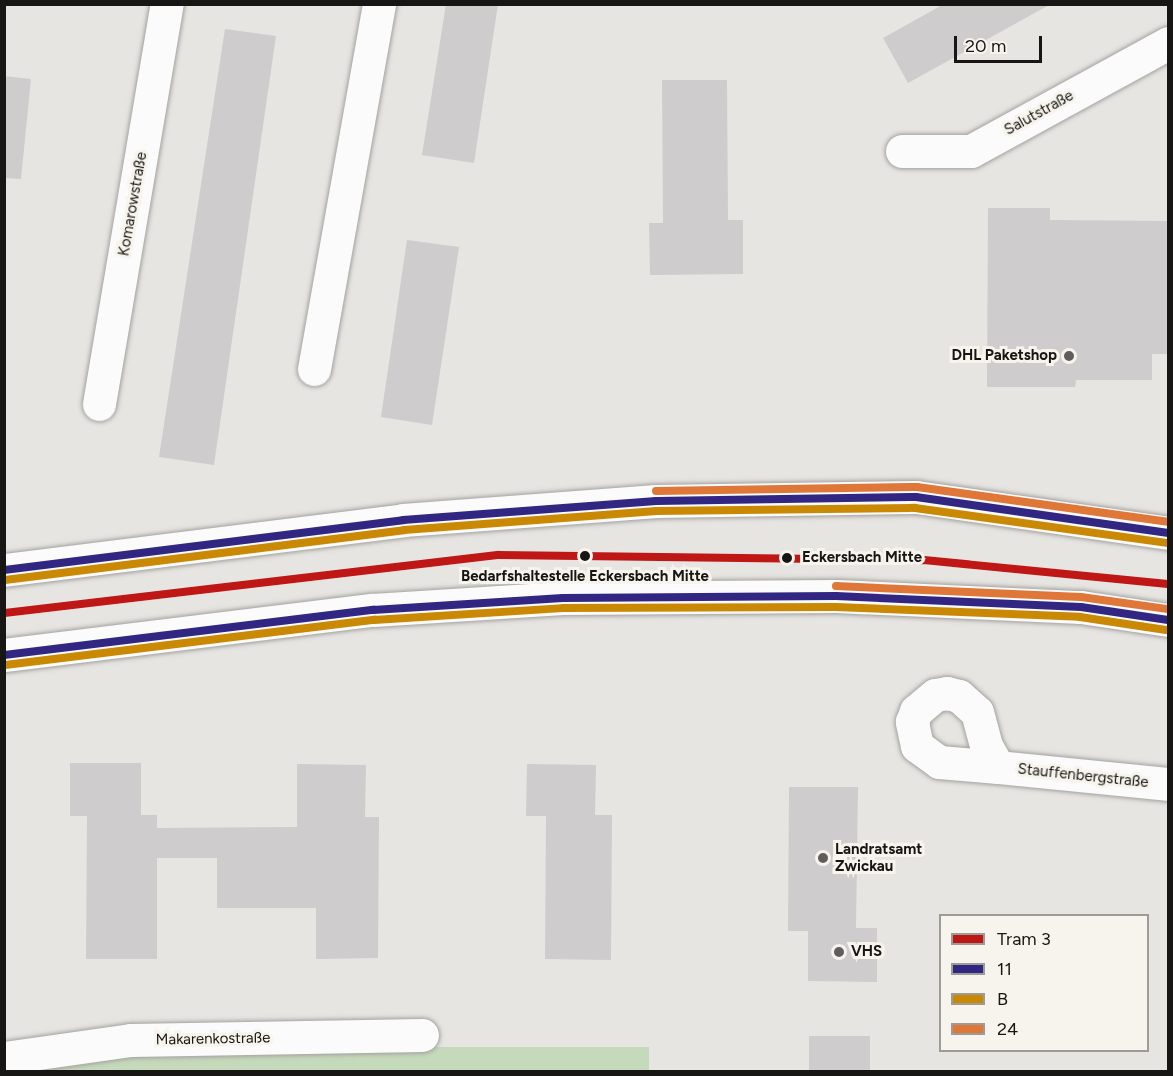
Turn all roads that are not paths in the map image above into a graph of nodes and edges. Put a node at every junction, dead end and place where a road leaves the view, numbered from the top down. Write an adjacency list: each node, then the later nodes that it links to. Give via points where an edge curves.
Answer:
1 (167, 4): 6 (street, Komarowstraße)
2 (379, 4): 5 (street)
3 (1168, 43): 4 (street, Salutstraße, via 971,151)
4 (902, 151)
5 (314, 369)
6 (99, 404)
7 (1168, 533): 8 (street, via 916,497 656,501 403,520)
8 (4, 570)
9 (1168, 620): 10 (street, via 1081,607 881,598 761,594 563,598 373,610)
10 (4, 654)
11 (998, 767): 12 (street, Stauffenbergstraße)
12 (1168, 784)
13 (422, 1035): 14 (street, Makarenkostraße, via 131,1040)
14 (4, 1058)

